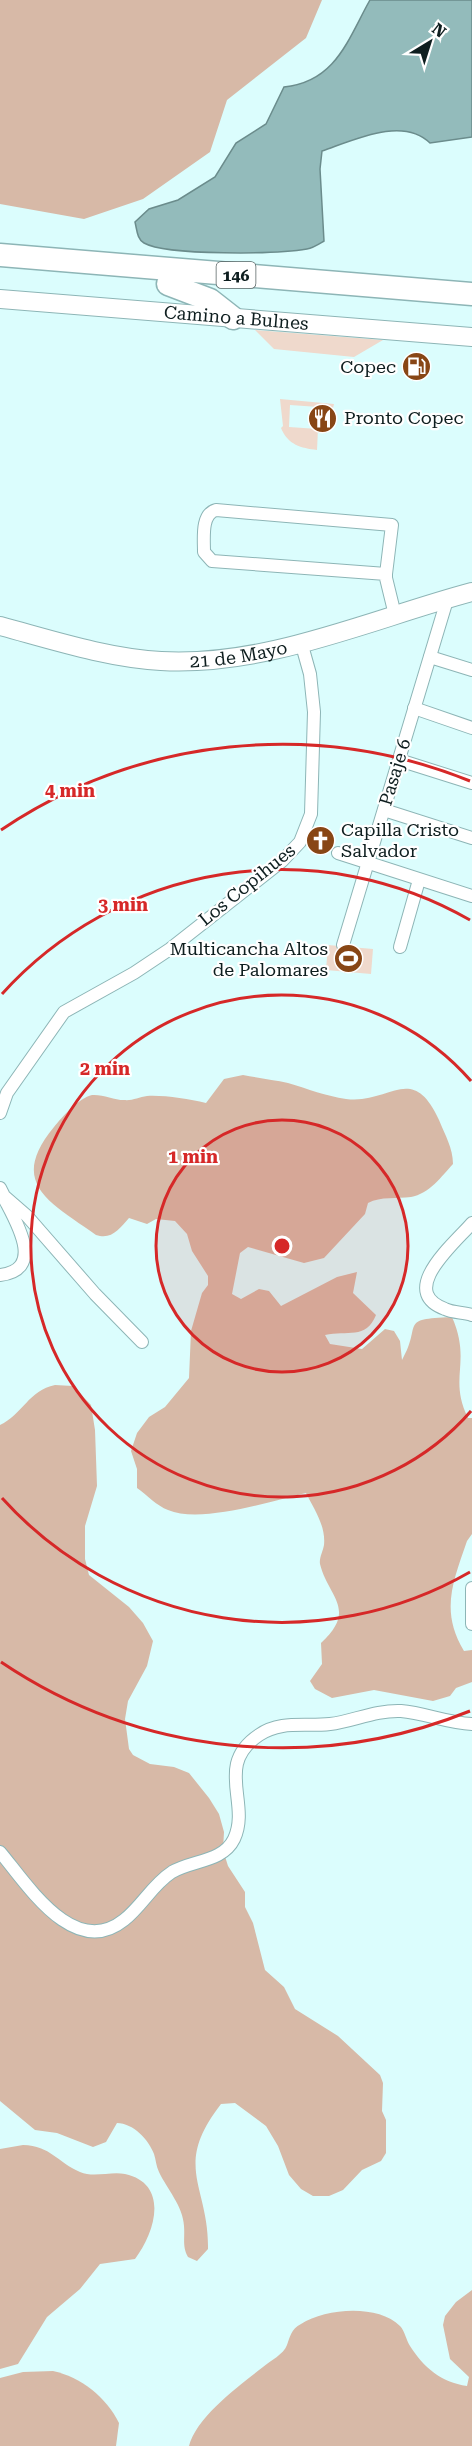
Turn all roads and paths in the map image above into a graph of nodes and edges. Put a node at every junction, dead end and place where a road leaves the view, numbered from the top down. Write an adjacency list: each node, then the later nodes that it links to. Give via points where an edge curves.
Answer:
1 (0, 255): 4 (highway, 146)
2 (0, 270): 3 (highway, 146)
3 (168, 284): 6 (highway, 146); 7 (highway, via 210,300)
4 (472, 294)
5 (0, 299): 7 (street, Camino a Bulnes)
6 (472, 309)
7 (233, 318): 8 (street, Camino a Bulnes)
8 (472, 337)
9 (386, 574): 9 (street, via 392,525 216,510 206,518 204,552 212,561); 12 (street)
10 (471, 596): 11 (street, 21 de Mayo)
11 (447, 600): 12 (street, 21 de Mayo); 15 (street, Pasaje 6)
12 (395, 615): 14 (street, 21 de Mayo)
13 (0, 626): 14 (street, 21 de Mayo, via 160,661 214,660)
14 (301, 642): 29 (street, Los Copihues, via 310,674 314,712 311,814 300,842 282,861 170,949 64,1012 7,1093)
15 (430, 657): 16 (street); 17 (street, Pasaje 6)
16 (472, 670)
17 (414, 708): 18 (street); 19 (street, Pasaje 6)
18 (472, 728)
19 (399, 760): 20 (street); 21 (street, Pasaje 6)
20 (472, 783)
21 (384, 810): 22 (street); 24 (street, Pasaje 6)
22 (472, 838)
23 (338, 853): 24 (street)
24 (368, 863): 25 (street); 27 (street, Pasaje 6)
25 (419, 880): 26 (street); 28 (street)
26 (472, 896)
27 (343, 945)
28 (400, 947)
29 (0, 1113)
30 (2, 1192): 32 (street, via 21,1231 24,1253 14,1272); 34 (street)
31 (472, 1223): 33 (street, via 433,1266 426,1282 427,1294 435,1304)
32 (0, 1275)
33 (472, 1315)
34 (142, 1342)
35 (472, 1588): 36 (street)
36 (472, 1624)
37 (472, 1724): 38 (street, via 389,1711 329,1724 282,1725 260,1734 246,1747 237,1764 234,1782 239,1818 231,1844 217,1856 170,1874 125,1920 107,1928 78,1927 54,1916)
38 (0, 1852)

